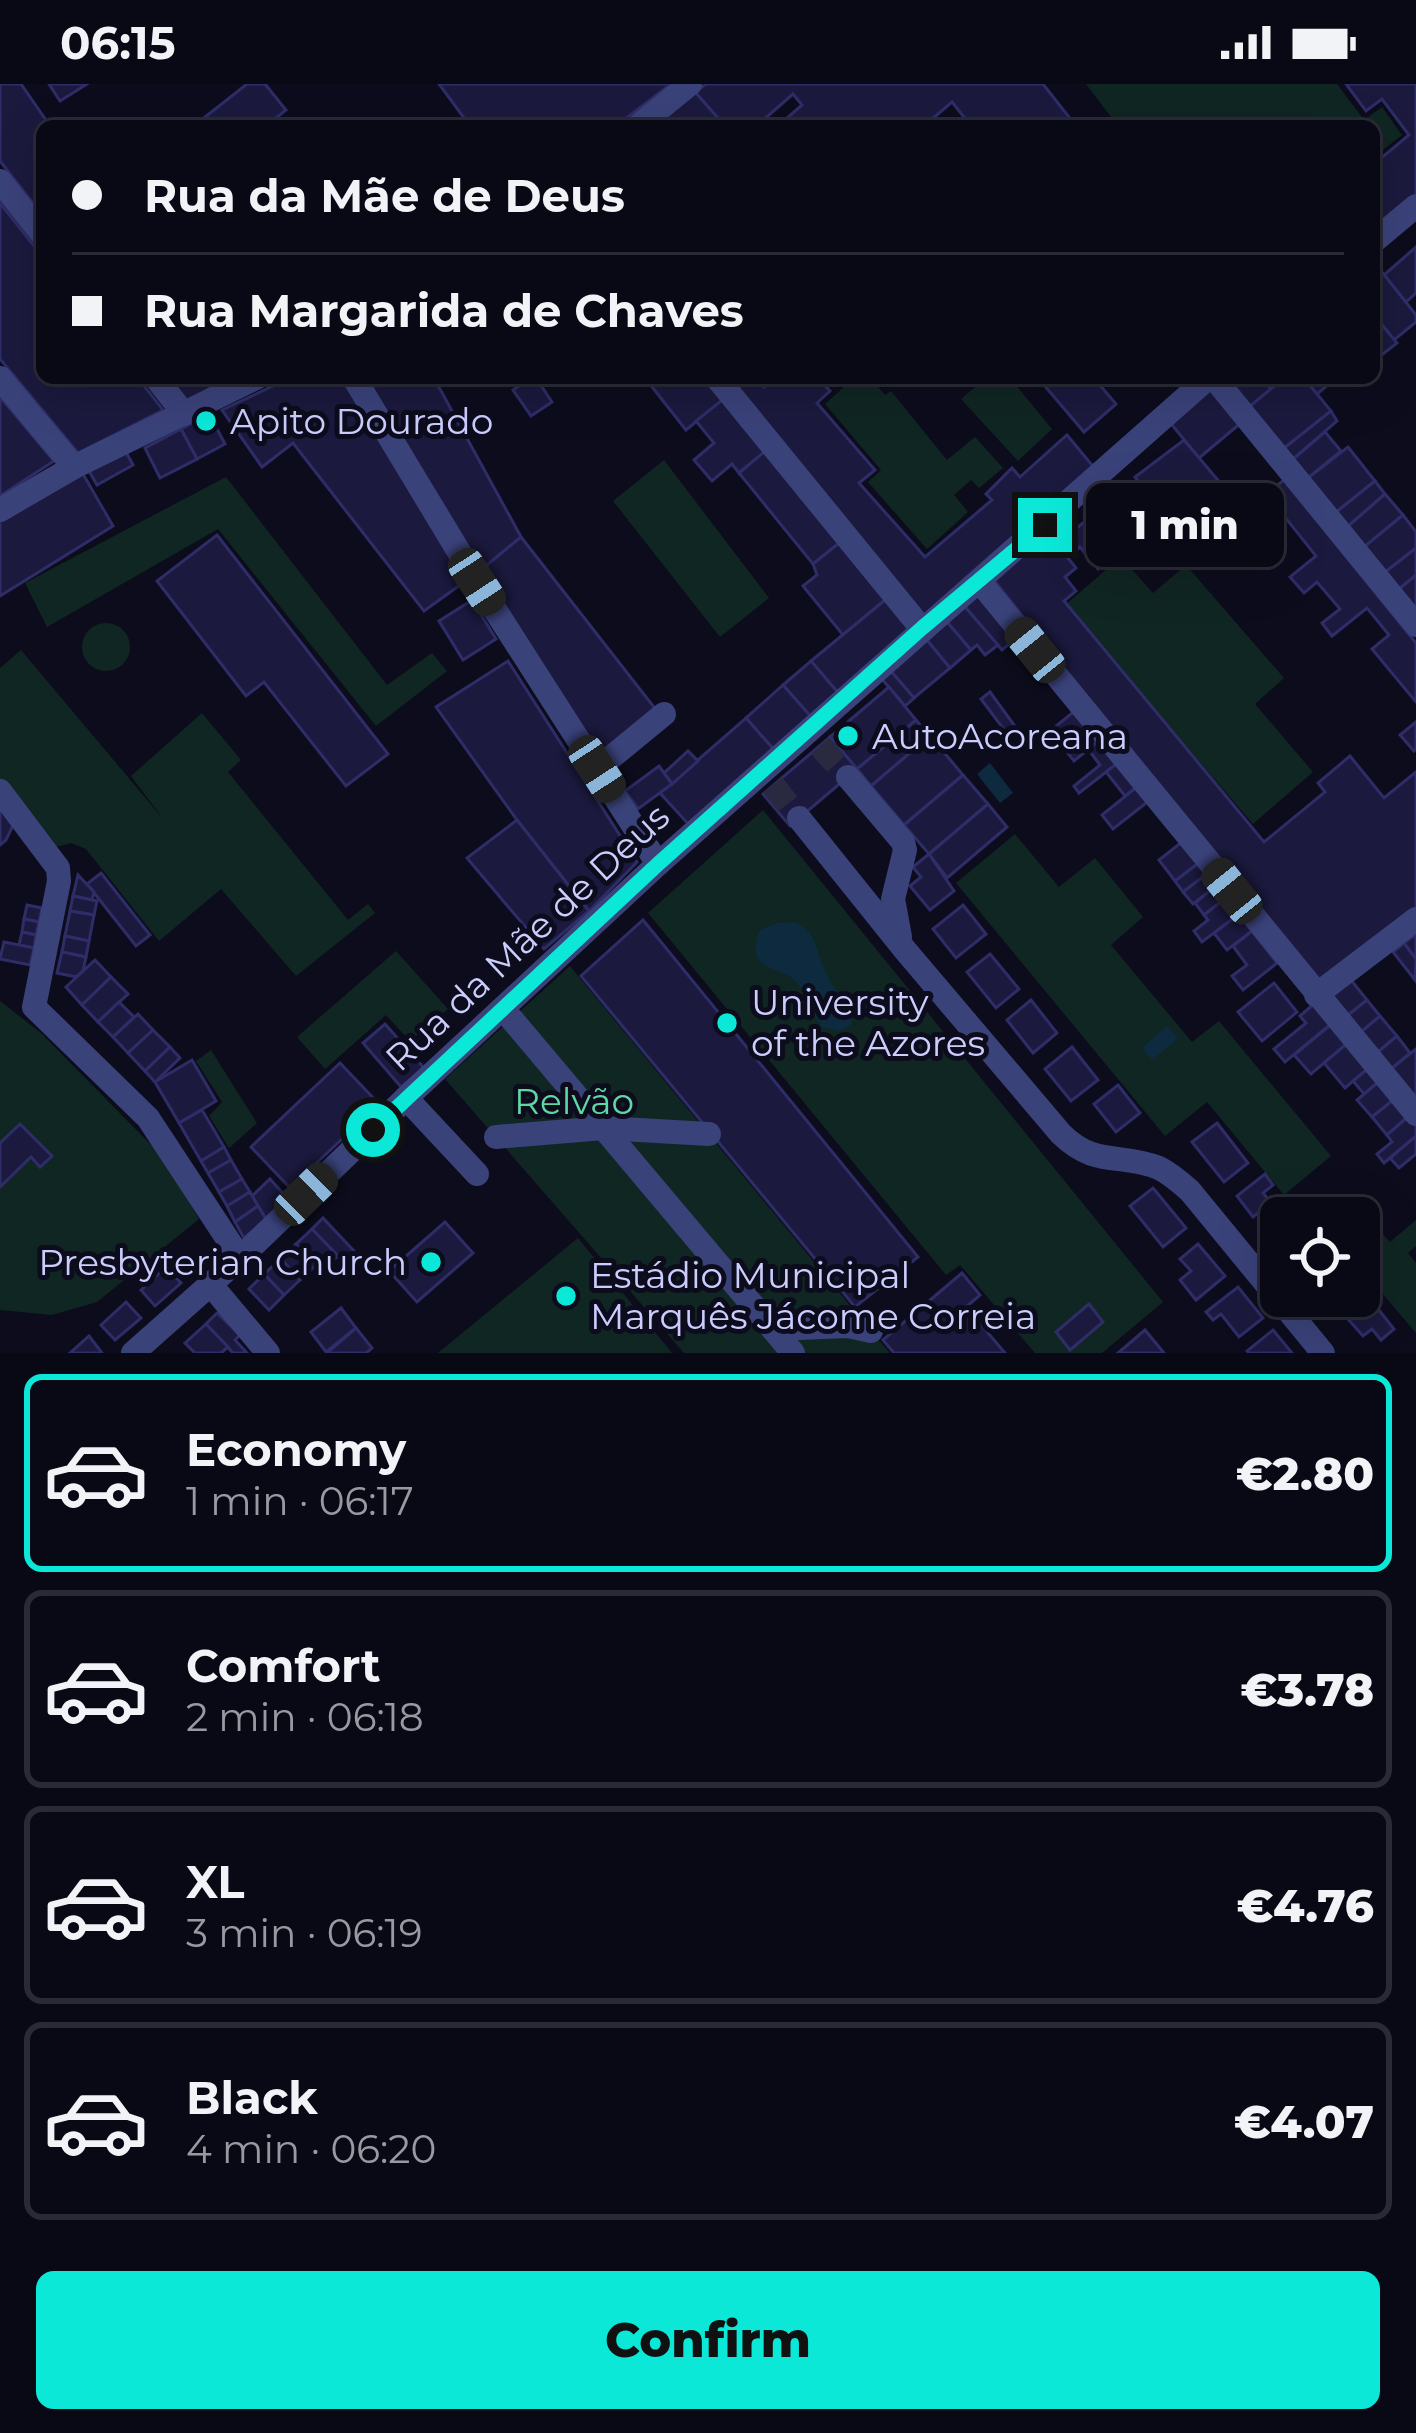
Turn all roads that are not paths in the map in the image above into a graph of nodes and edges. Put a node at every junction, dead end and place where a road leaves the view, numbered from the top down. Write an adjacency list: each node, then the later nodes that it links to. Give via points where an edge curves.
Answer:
1 (690, 84): 2 (street)
2 (645, 120)
3 (0, 181): 5 (street)
4 (1416, 206): 6 (street)
5 (36, 226)
6 (1380, 236)
7 (0, 378): 15 (street)
8 (161, 384): 14 (street)
9 (244, 384): 14 (street)
10 (358, 384): 21 (street)
11 (722, 384): 19 (street)
12 (1204, 384): 17 (street, Rua da Mãe de Deus)
13 (1216, 384): 18 (street)
14 (184, 414): 15 (street)
15 (74, 466): 16 (street)
16 (0, 510)
17 (979, 581): 19 (street, Rua da Mãe de Deus); 28 (street)
18 (1416, 625)
19 (922, 628): 25 (street, Rua da Mãe de Deus, via 814,739)
20 (664, 714): 21 (street)
21 (597, 769): 25 (street)
22 (848, 777): 27 (street, via 903,842 893,899)
23 (0, 791): 36 (street, via 58,868 34,1007 148,1118)
24 (799, 818): 27 (street)
25 (658, 864): 29 (street, Rua da Mãe de Deus)
26 (1416, 920): 28 (street)
27 (905, 950): 43 (street, via 1077,1149 1142,1163 1190,1191)
28 (1316, 995): 31 (street)
29 (504, 1010): 30 (street, Rua da Mãe de Deus); 32 (street)
30 (406, 1097): 35 (street); 36 (street, Rua da Mãe de Deus)
31 (1416, 1114)
32 (604, 1128): 33 (street); 34 (street); 38 (street)
33 (709, 1134)
34 (496, 1137)
35 (477, 1174)
36 (240, 1258): 37 (street, Rua da Mãe de Deus)
37 (211, 1285): 40 (street, Rua da Mãe de Deus); 41 (street)
38 (772, 1328): 39 (street); 42 (street)
39 (871, 1331)
40 (133, 1353)
41 (268, 1353)
42 (793, 1353)
43 (1323, 1353)

